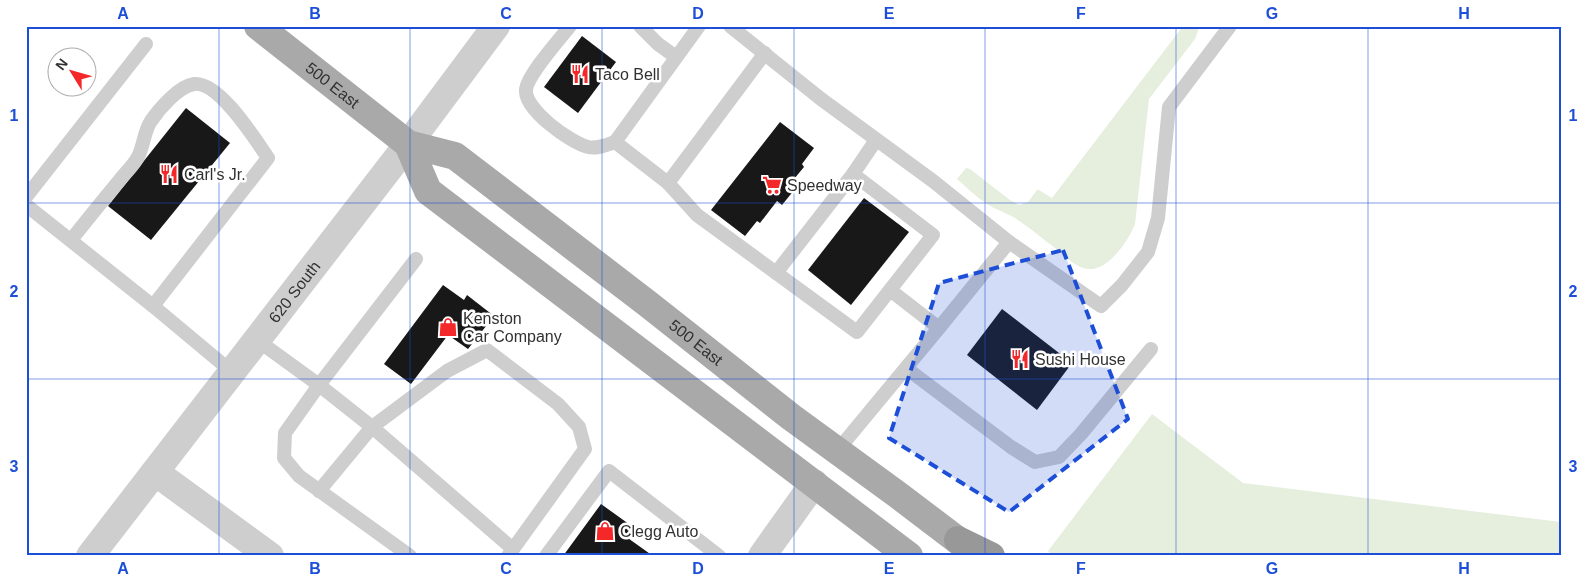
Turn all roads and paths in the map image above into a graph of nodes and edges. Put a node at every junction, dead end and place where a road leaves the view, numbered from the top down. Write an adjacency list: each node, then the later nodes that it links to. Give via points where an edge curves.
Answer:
1 (258, 26): 13 (main road, 500 East)
2 (496, 26): 13 (street, 620 South)
3 (570, 26): 12 (lane, via 533,75 526,88 526,96 541,117 573,140 588,147)
4 (640, 26): 10 (lane)
5 (699, 26): 10 (lane)
6 (730, 26): 9 (lane)
7 (1230, 26): 19 (lane, via 1169,107 1158,218 1148,252 1101,306)
8 (146, 44): 16 (lane)
9 (765, 53): 11 (lane); 15 (lane)
10 (676, 57): 12 (lane)
11 (876, 140): 14 (lane); 19 (lane)
12 (615, 142): 15 (lane)
13 (408, 144): 25 (street, 620 South); 31 (main road, 500 East, via 454,156); 33 (main road, 500 East, via 428,191)
14 (852, 174): 21 (lane); 22 (lane, via 933,235)
15 (668, 183): 21 (lane, via 697,215)
16 (26, 197)
17 (26, 205): 18 (lane)
18 (71, 240): 23 (lane); 23 (lane, via 138,158 150,122 171,97 195,84 216,93 232,108 268,158)
19 (1009, 242): 24 (lane)
20 (416, 259): 29 (lane)
21 (776, 273): 22 (lane, via 857,332)
22 (890, 290): 24 (lane)
23 (154, 306): 28 (lane)
24 (939, 328): 27 (lane)
25 (257, 340): 28 (street, 620 South); 29 (lane)
26 (1151, 349): 27 (lane, via 1058,457 1035,462)
27 (906, 368): 31 (lane)
28 (232, 372): 32 (street, 620 South)
29 (319, 385): 30 (lane); 34 (lane, via 285,433 284,458 299,476)
30 (372, 427): 34 (lane); 36 (lane); 36 (lane, via 447,371 487,350 558,404 579,427 585,449)
31 (837, 450): 35 (main road, 500 East)
32 (155, 472): 37 (street, 620 South); 38 (street)
33 (814, 483): 42 (street); 43 (main road, 500 East)
34 (319, 490): 39 (lane)
35 (968, 548): 44 (highway)
36 (510, 552)
37 (90, 556)
38 (270, 556)
39 (410, 556)
40 (546, 556): 41 (lane, via 609,471)
41 (719, 556)
42 (762, 556)
43 (909, 556)
44 (991, 556)

